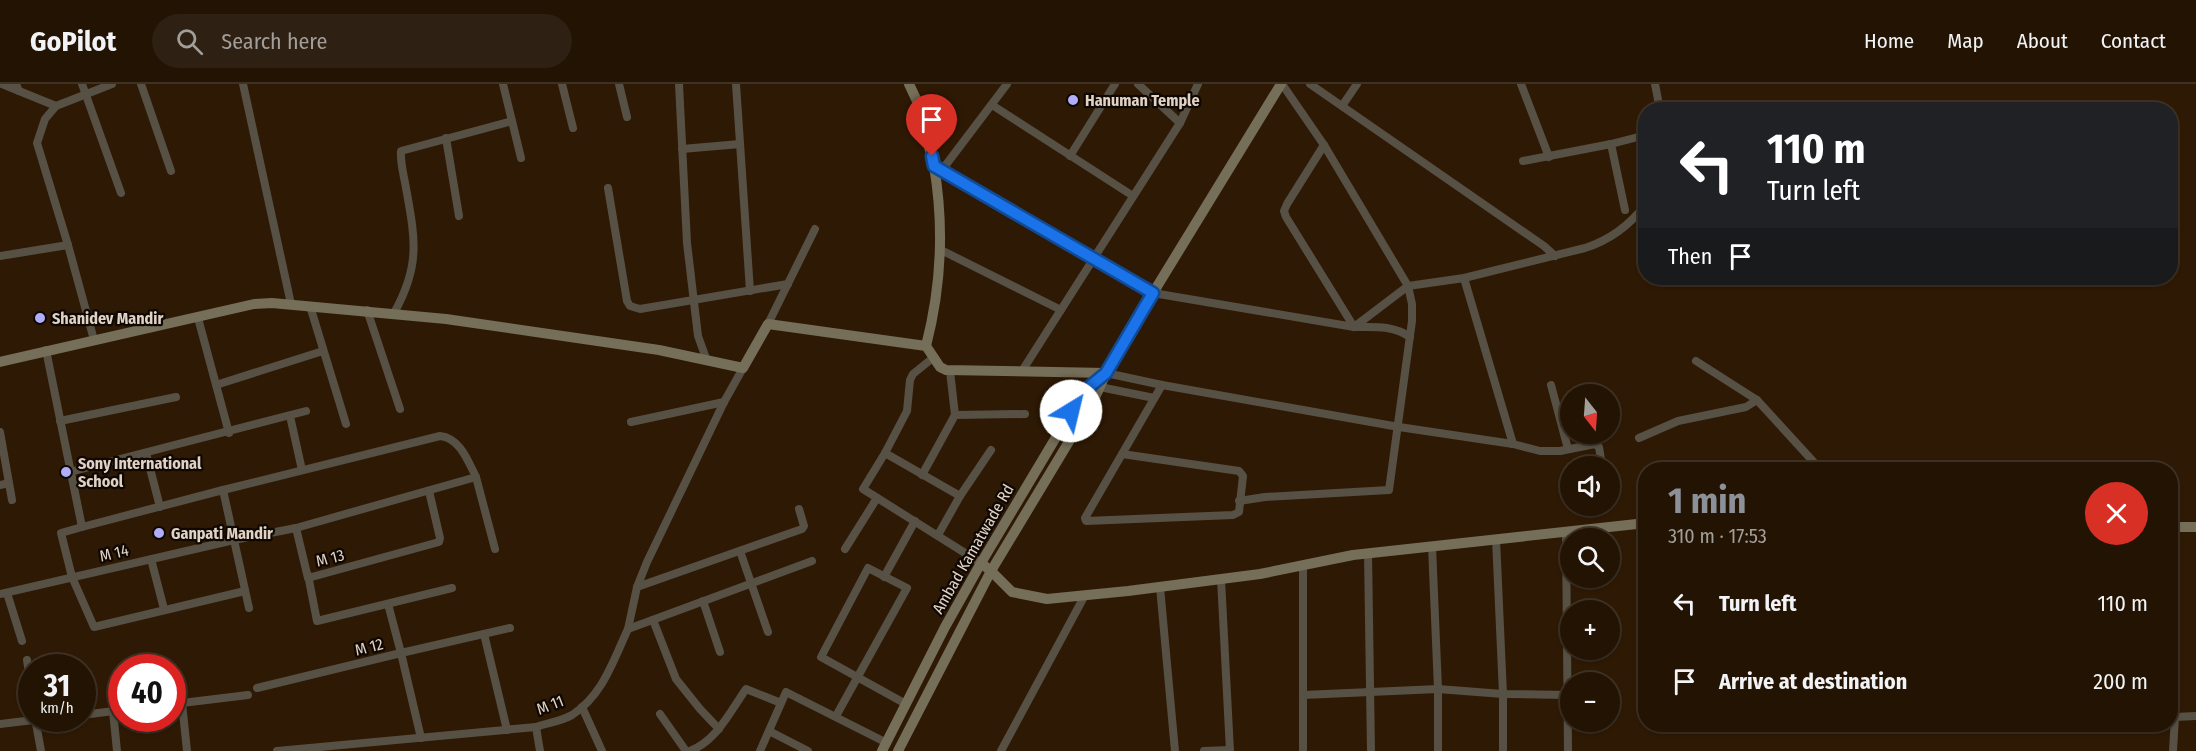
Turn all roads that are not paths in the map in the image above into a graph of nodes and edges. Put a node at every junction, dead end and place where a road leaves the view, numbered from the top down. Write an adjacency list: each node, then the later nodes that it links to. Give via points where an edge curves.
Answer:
1 (2, 84): 21 (street)
2 (82, 84): 22 (street)
3 (112, 84): 22 (street)
4 (141, 84): 42 (street)
5 (243, 84): 61 (street)
6 (503, 84): 28 (street)
7 (562, 84): 30 (street)
8 (619, 84): 27 (street)
9 (679, 84): 36 (street)
10 (736, 84): 33 (street)
11 (909, 84): 41 (street)
12 (1007, 84): 24 (street)
13 (1115, 84): 37 (street)
14 (1138, 84): 29 (street)
15 (1198, 84): 29 (street)
16 (1282, 84): 35 (street); 59 (street, Ambad Kamatwade Rd)
17 (1310, 84): 26 (street)
18 (1357, 84): 26 (street)
19 (1521, 84): 38 (street)
20 (1655, 84): 23 (street)
21 (17, 88): 25 (street)
22 (86, 94): 25 (street); 44 (street)
23 (1658, 102)
24 (992, 105): 37 (street); 41 (street)
25 (56, 106): 50 (street, via 45,119 37,143)
26 (1342, 106): 53 (street)
27 (627, 117)
28 (512, 121): 32 (street); 39 (street)
29 (1180, 123): 45 (street)
30 (573, 128)
31 (1638, 137): 34 (street)
32 (446, 138): 48 (street); 65 (street, via 401,151 414,249 411,271)
33 (740, 144): 36 (street); 58 (street)
34 (1611, 144): 38 (street); 46 (street)
35 (1324, 145): 57 (street); 68 (street, via 1284,211)
36 (682, 149): 60 (street)
37 (1070, 156): 45 (street)
38 (1549, 157): 40 (street)
39 (521, 158)
40 (1523, 161)
41 (938, 168): 51 (street); 54 (street)
42 (171, 171)
43 (608, 188): 60 (street, via 628,304 640,309)
44 (121, 193)
45 (1133, 196): 54 (street)
46 (1625, 210)
47 (1638, 212): 53 (street, via 1604,242)
48 (459, 216)
49 (815, 229): 56 (street)
50 (68, 245): 52 (street); 70 (street)
51 (939, 249): 64 (street); 71 (street)
52 (0, 256)
53 (1555, 256): 55 (street)
54 (1093, 258): 59 (street); 64 (street)
55 (1464, 278): 57 (street); 102 (street)
56 (788, 284): 58 (street); 67 (street)
57 (1408, 286): 68 (street); 69 (street, via 1412,311)
58 (750, 291): 60 (street)
59 (1153, 293): 68 (street); 81 (street, Ambad Kamatwade Rd)
60 (694, 301): 75 (street)
61 (291, 304): 62 (street); 66 (street, via 254,304)
62 (310, 306): 63 (street); 73 (street)
63 (367, 310): 65 (street); 90 (street)
64 (1061, 310): 80 (street)
65 (394, 313): 75 (street, via 659,350)
66 (198, 318): 70 (street); 84 (street)
67 (768, 324): 71 (street); 78 (street)
68 (1354, 327): 69 (street, via 1393,328)
69 (1410, 337): 98 (street)
70 (94, 340): 72 (street)
71 (926, 346): 74 (street)
72 (46, 350): 76 (street); 95 (street)
73 (323, 351): 84 (street); 97 (street)
74 (934, 357): 79 (street, via 940,367); 106 (street, via 913,374 907,411)
75 (706, 361): 78 (street)
76 (0, 362)
77 (1696, 362): 88 (street)
78 (743, 368): 89 (street, M 11)
79 (950, 371): 80 (street); 93 (street)
80 (1022, 371): 81 (street)
81 (1106, 373): 82 (street); 85 (street, Ambad Kamatwade Rd); 142 (street, Ambad Kamatwade Rd, via 1083,392)
82 (1162, 385): 87 (street); 98 (street)
83 (1551, 385): 103 (street)
84 (216, 386): 100 (street)
85 (1100, 387): 87 (street); 144 (street, Ambad Kamatwade Rd)
86 (176, 397): 95 (street)
87 (1154, 398): 107 (street)
88 (1757, 400): 101 (street, via 1746,407 1678,421); 109 (street)
89 (724, 402): 96 (street); 150 (street, M 11)
90 (400, 409)
91 (306, 411): 94 (street)
92 (1025, 414): 93 (street)
93 (955, 415): 112 (street)
94 (290, 416): 100 (street); 110 (street)
95 (60, 421): 111 (street)
96 (632, 422)
97 (346, 424)
98 (1399, 427): 102 (street); 121 (street, via 1389,490)
99 (0, 432): 114 (street)
100 (229, 433): 105 (street)
101 (1640, 438)
102 (1513, 444): 103 (street, via 1540,451)
103 (1568, 449): 108 (street, via 1595,444)
104 (991, 450): 118 (street)
105 (146, 453): 111 (street); 122 (street)
106 (885, 453): 112 (street); 119 (street, via 863,489)
107 (1122, 454): 107 (street, via 1086,521 1239,512 1243,476 1239,471)
108 (1600, 456)
109 (1814, 462)
110 (302, 470): 113 (street, via 446,436 461,448); 116 (street)
111 (70, 472): 126 (street)
112 (922, 475): 118 (street)
113 (476, 477): 117 (street, M 14); 136 (street)
114 (9, 483): 115 (street); 120 (street)
115 (0, 485)
116 (223, 490): 122 (street); 134 (street)
117 (429, 491): 129 (street, M 14); 145 (street, M 13, via 439,542)
118 (960, 496): 132 (street)
119 (876, 498): 124 (street); 137 (street)
120 (12, 500)
121 (1239, 501)
122 (160, 507): 126 (street)
123 (799, 509): 138 (street, via 804,528)
124 (915, 520): 132 (street); 147 (street)
125 (1638, 524): 130 (street)
126 (82, 527): 146 (street, via 61,533)
127 (2178, 527): 128 (street)
128 (2196, 527)
129 (296, 528): 134 (street, M 14); 145 (street, M 13)
130 (1602, 528)
131 (1560, 533): 133 (street)
132 (938, 535): 142 (street)
133 (1496, 539): 135 (street); 174 (street)
134 (234, 540): 140 (street, M 14); 154 (street)
135 (1432, 546): 139 (street); 172 (street)
136 (495, 549)
137 (845, 549)
138 (740, 551): 149 (street); 150 (street)
139 (1368, 553): 143 (street); 173 (street)
140 (150, 559): 146 (street, M 14); 160 (street)
141 (812, 561): 149 (street)
142 (981, 563): 144 (street); 180 (street, Ambad Kamatwade Rd)
143 (1303, 565): 148 (street); 176 (street)
144 (991, 571): 156 (street, via 1012,592 1047,599); 212 (street, Ambad Kamatwade Rd)
145 (308, 575): 158 (street, via 317,621)
146 (72, 577): 155 (street, M 14); 160 (street, via 94,627)
147 (885, 577): 170 (street, via 907,588); 170 (street, via 868,568 821,657)
148 (1221, 579): 151 (street); 200 (street)
149 (751, 583): 157 (street); 164 (street)
150 (638, 587): 163 (street, M 11)
151 (1160, 587): 156 (street); 214 (street)
152 (452, 588): 158 (street)
153 (1567, 588): 169 (street)
154 (245, 591): 159 (street); 160 (street)
155 (3, 593): 166 (street)
156 (1085, 595): 213 (street)
157 (703, 601): 161 (street); 167 (street)
158 (387, 604): 168 (street)
159 (249, 608)
160 (164, 609)
161 (653, 620): 163 (street); 189 (street, via 676,679)
162 (510, 628): 165 (street)
163 (628, 629): 181 (street, M 11, via 602,685)
164 (768, 632)
165 (484, 634): 168 (street); 190 (street)
166 (22, 641)
167 (720, 652)
168 (401, 653): 171 (street, M 12); 197 (street, M 12)
169 (1568, 672)
170 (856, 676): 180 (street); 184 (street)
171 (257, 688)
172 (1438, 689): 173 (street); 174 (street); 218 (street)
173 (1370, 693): 176 (street); 217 (street)
174 (1503, 694): 177 (street); 219 (street)
175 (248, 695): 178 (street)
176 (1303, 695): 216 (street)
177 (1560, 695)
178 (186, 703)
179 (781, 704): 184 (street, via 786,692); 189 (street, via 746,689); 191 (street)
180 (906, 704): 199 (street, Ambad Kamatwade Rd)
181 (582, 707): 188 (street, M 11, via 571,716); 208 (street)
182 (660, 714): 209 (street)
183 (2178, 715): 185 (street)
184 (836, 716): 199 (street)
185 (2196, 716)
186 (18, 721): 187 (street)
187 (0, 724)
188 (536, 727): 190 (street, M 11); 207 (street)
189 (719, 729): 209 (street, via 702,746)
190 (507, 730): 197 (street, M 11)
191 (769, 731): 210 (street); 211 (street)
192 (37, 732): 201 (street)
193 (117, 732): 202 (street)
194 (185, 732): 203 (street)
195 (1568, 732): 220 (street)
196 (2173, 732): 221 (street)
197 (421, 738): 198 (street, M 11)
198 (380, 741): 205 (street, M 11); 206 (street)
199 (885, 747)
200 (1230, 750): 215 (street)
201 (41, 751)
202 (117, 751)
203 (187, 751)
204 (277, 751): 205 (street, M 11)
205 (281, 751)
206 (380, 751)
207 (540, 751)
208 (602, 751)
209 (688, 751)
210 (760, 751)
211 (808, 751)
212 (898, 751)
213 (1001, 751)
214 (1175, 751)
215 (1204, 751)
216 (1303, 751)
217 (1371, 751)
218 (1438, 751)
219 (1503, 751)
220 (1568, 751)
221 (2173, 751)

